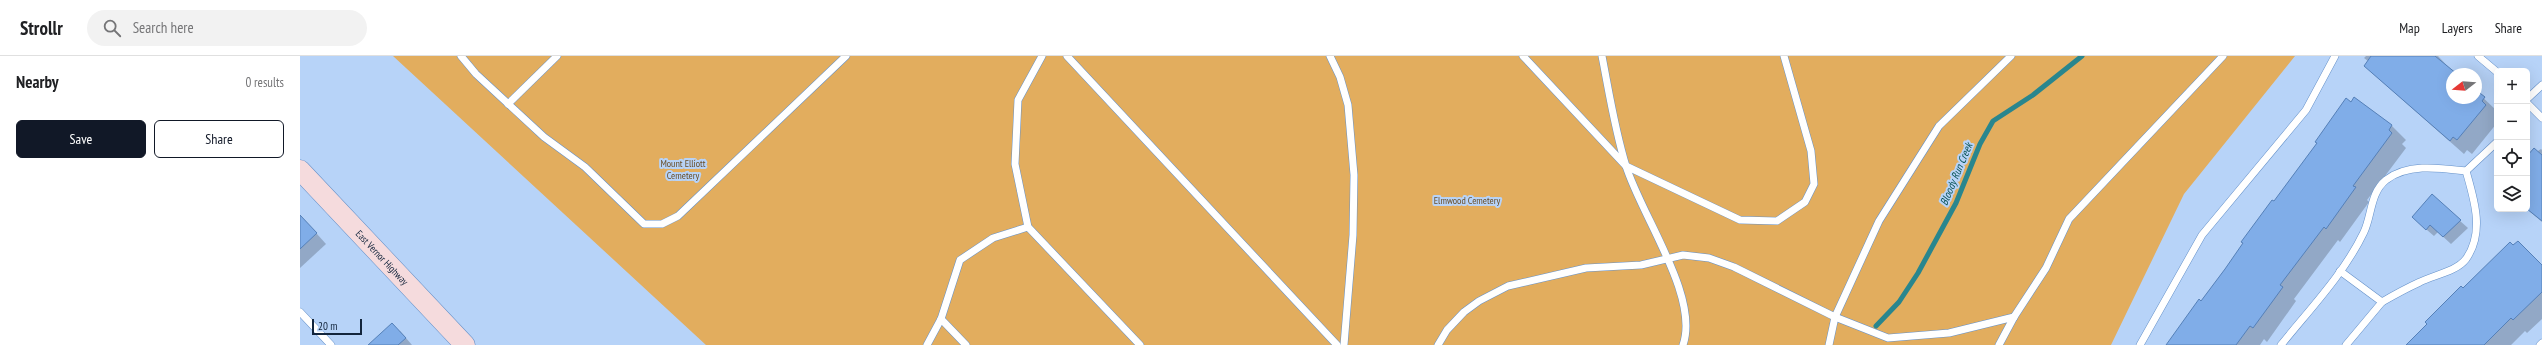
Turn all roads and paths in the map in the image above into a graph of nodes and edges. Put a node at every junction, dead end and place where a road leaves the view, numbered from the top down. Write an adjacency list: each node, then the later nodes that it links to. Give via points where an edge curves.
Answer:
1 (461, 56): 17 (lane)
2 (557, 56): 17 (lane)
3 (846, 56): 17 (lane, via 678,216 662,224 644,224 585,167 544,138)
4 (1042, 56): 24 (lane, via 1018,100 1015,164)
5 (1067, 56): 37 (lane)
6 (1330, 56): 38 (lane, via 1340,77 1348,105 1354,176 1353,235)
7 (1524, 56): 21 (lane)
8 (1602, 56): 21 (lane)
9 (1784, 56): 21 (lane, via 1811,151 1814,184 1805,202 1777,221 1740,220)
10 (2011, 56): 29 (lane, via 1938,126 1879,221)
11 (2223, 56): 30 (lane, via 2069,219 2046,268)
12 (2335, 56): 43 (lane, via 2306,110 2202,235)
13 (2478, 56): 14 (lane)
14 (2494, 69)
15 (2542, 85): 16 (lane)
16 (2530, 96)
17 (508, 104)
18 (2530, 112): 19 (lane)
19 (2542, 117)
20 (2494, 145): 23 (lane)
21 (1626, 166): 25 (lane)
22 (300, 170): 33 (street, East Vernor Highway)
23 (2466, 171): 26 (lane, via 2406,170 2386,180 2376,192 2364,232); 27 (lane, via 2476,209 2476,235 2465,259 2444,273 2421,281)
24 (1028, 227): 31 (lane, via 994,238 960,260); 36 (lane)
25 (1666, 257): 29 (lane, via 1700,256 1734,266); 39 (lane, via 1641,265 1586,268 1508,286 1464,312 1447,330); 40 (lane, via 1686,310 1688,325)
26 (2340, 271): 27 (lane); 44 (lane)
27 (2382, 302): 45 (lane)
28 (300, 312): 32 (lane)
29 (1835, 317): 30 (lane, via 1888,338 1949,333); 41 (lane)
30 (2014, 317): 42 (lane)
31 (942, 319): 34 (lane); 35 (lane)
32 (331, 345)
33 (465, 345)
34 (927, 345)
35 (966, 345)
36 (1140, 345)
37 (1336, 345)
38 (1344, 345)
39 (1438, 345)
40 (1683, 345)
41 (1829, 345)
42 (1999, 345)
43 (2140, 345)
44 (2281, 345)
45 (2346, 345)

